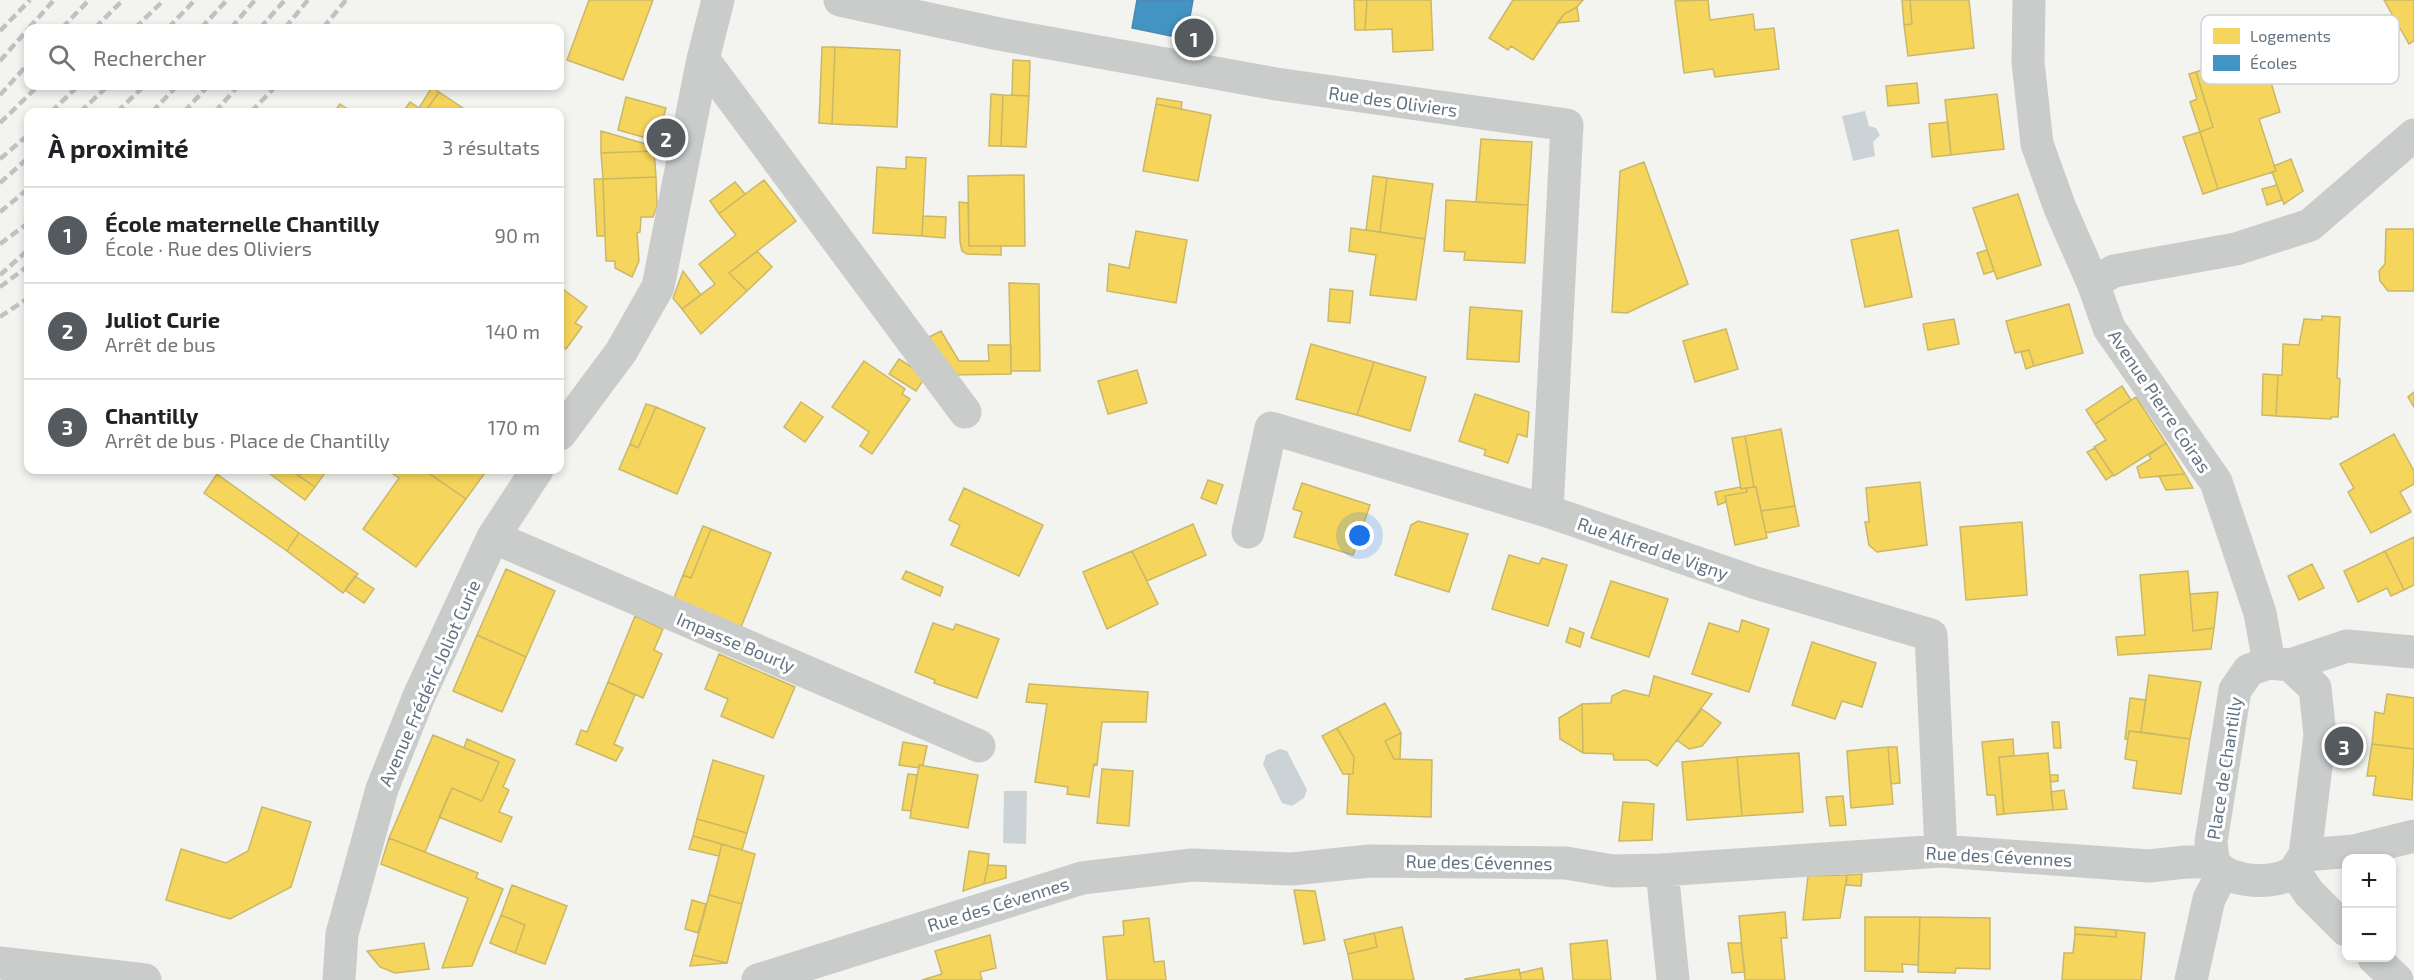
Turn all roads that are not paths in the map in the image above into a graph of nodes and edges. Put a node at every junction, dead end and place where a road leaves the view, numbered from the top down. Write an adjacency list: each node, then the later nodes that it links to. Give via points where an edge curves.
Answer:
1 (718, 0): 4 (street)
2 (840, 0): 10 (street, Rue des Oliviers, via 999,34 1276,84 1567,125)
3 (2030, 0): 6 (street, Avenue Pierre Coiras, via 2028,62 2037,144)
4 (703, 59): 7 (street); 8 (street, via 658,286 621,352)
5 (2414, 135): 6 (street, via 2310,225 2236,249 2114,271)
6 (2093, 283): 14 (street, Avenue Pierre Coiras, via 2109,328 2216,482)
7 (965, 412)
8 (564, 419)
9 (534, 474): 12 (street, Avenue Frédéric Joliot Curie)
10 (1547, 511): 11 (street, Rue Alfred de Vigny, via 1271,428); 17 (street, Rue Alfred de Vigny, via 1756,583 1931,635)
11 (1248, 532)
12 (494, 537): 15 (street, Impasse Bourly); 26 (street, Avenue Frédéric Joliot Curie, via 419,696 382,789 342,934)
13 (2414, 652): 14 (street, Place de Chantilly, via 2347,646)
14 (2280, 664): 18 (street, via 2315,688 2320,735); 19 (street, Place de Chantilly, via 2249,669 2235,690 2211,842)
15 (979, 746)
16 (2414, 836): 18 (street)
17 (1941, 851): 19 (street, Rue des Cévennes, via 2149,866 2186,862); 20 (street, Rue des Cévennes)
18 (2299, 863): 19 (street, via 2273,881 2244,879); 21 (street, via 2309,893)
19 (2218, 867): 28 (street)
20 (1662, 870): 24 (street, Rue des Cévennes, via 1613,871 1566,863 1370,861 1292,869 1192,865 1148,870 1082,878); 27 (street)
21 (2342, 926)
22 (2379, 962): 29 (street)
23 (0, 963): 25 (street)
24 (767, 978)
25 (145, 980)
26 (339, 980)
27 (1673, 980)
28 (2191, 980)
29 (2397, 980)

